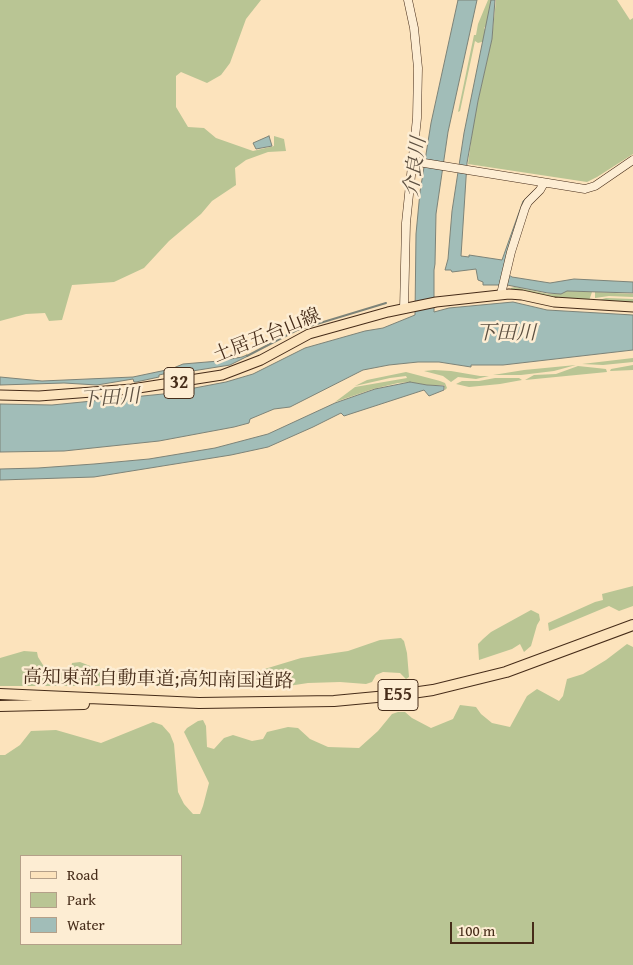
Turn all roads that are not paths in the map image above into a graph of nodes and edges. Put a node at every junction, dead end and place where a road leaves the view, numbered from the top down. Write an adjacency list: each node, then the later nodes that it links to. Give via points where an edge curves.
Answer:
1 (408, 0): 3 (street, via 418,68)
2 (633, 160): 4 (street, via 592,188)
3 (412, 161): 4 (street); 7 (street, via 406,223)
4 (544, 183): 5 (street, via 528,202)
5 (502, 291): 6 (main road, 土居五台山線 / 32, via 554,302); 7 (main road, 土居五台山線 / 32)
6 (633, 307)
7 (408, 308): 8 (main road, 土居五台山線 / 32, via 309,334 261,360 222,374 124,390 39,396)
8 (0, 395)
9 (633, 625): 13 (highway, 高知東部自動車道;高知南国道路 / E55, via 506,672 442,688 317,701)
10 (0, 690): 12 (highway, via 36,691)
11 (0, 694): 12 (highway, 高知東部自動車道;高知南国道路 / E55)
12 (71, 697): 13 (highway, 高知東部自動車道;高知南国道路 / E55)
13 (152, 702): 14 (highway)
14 (0, 706)

